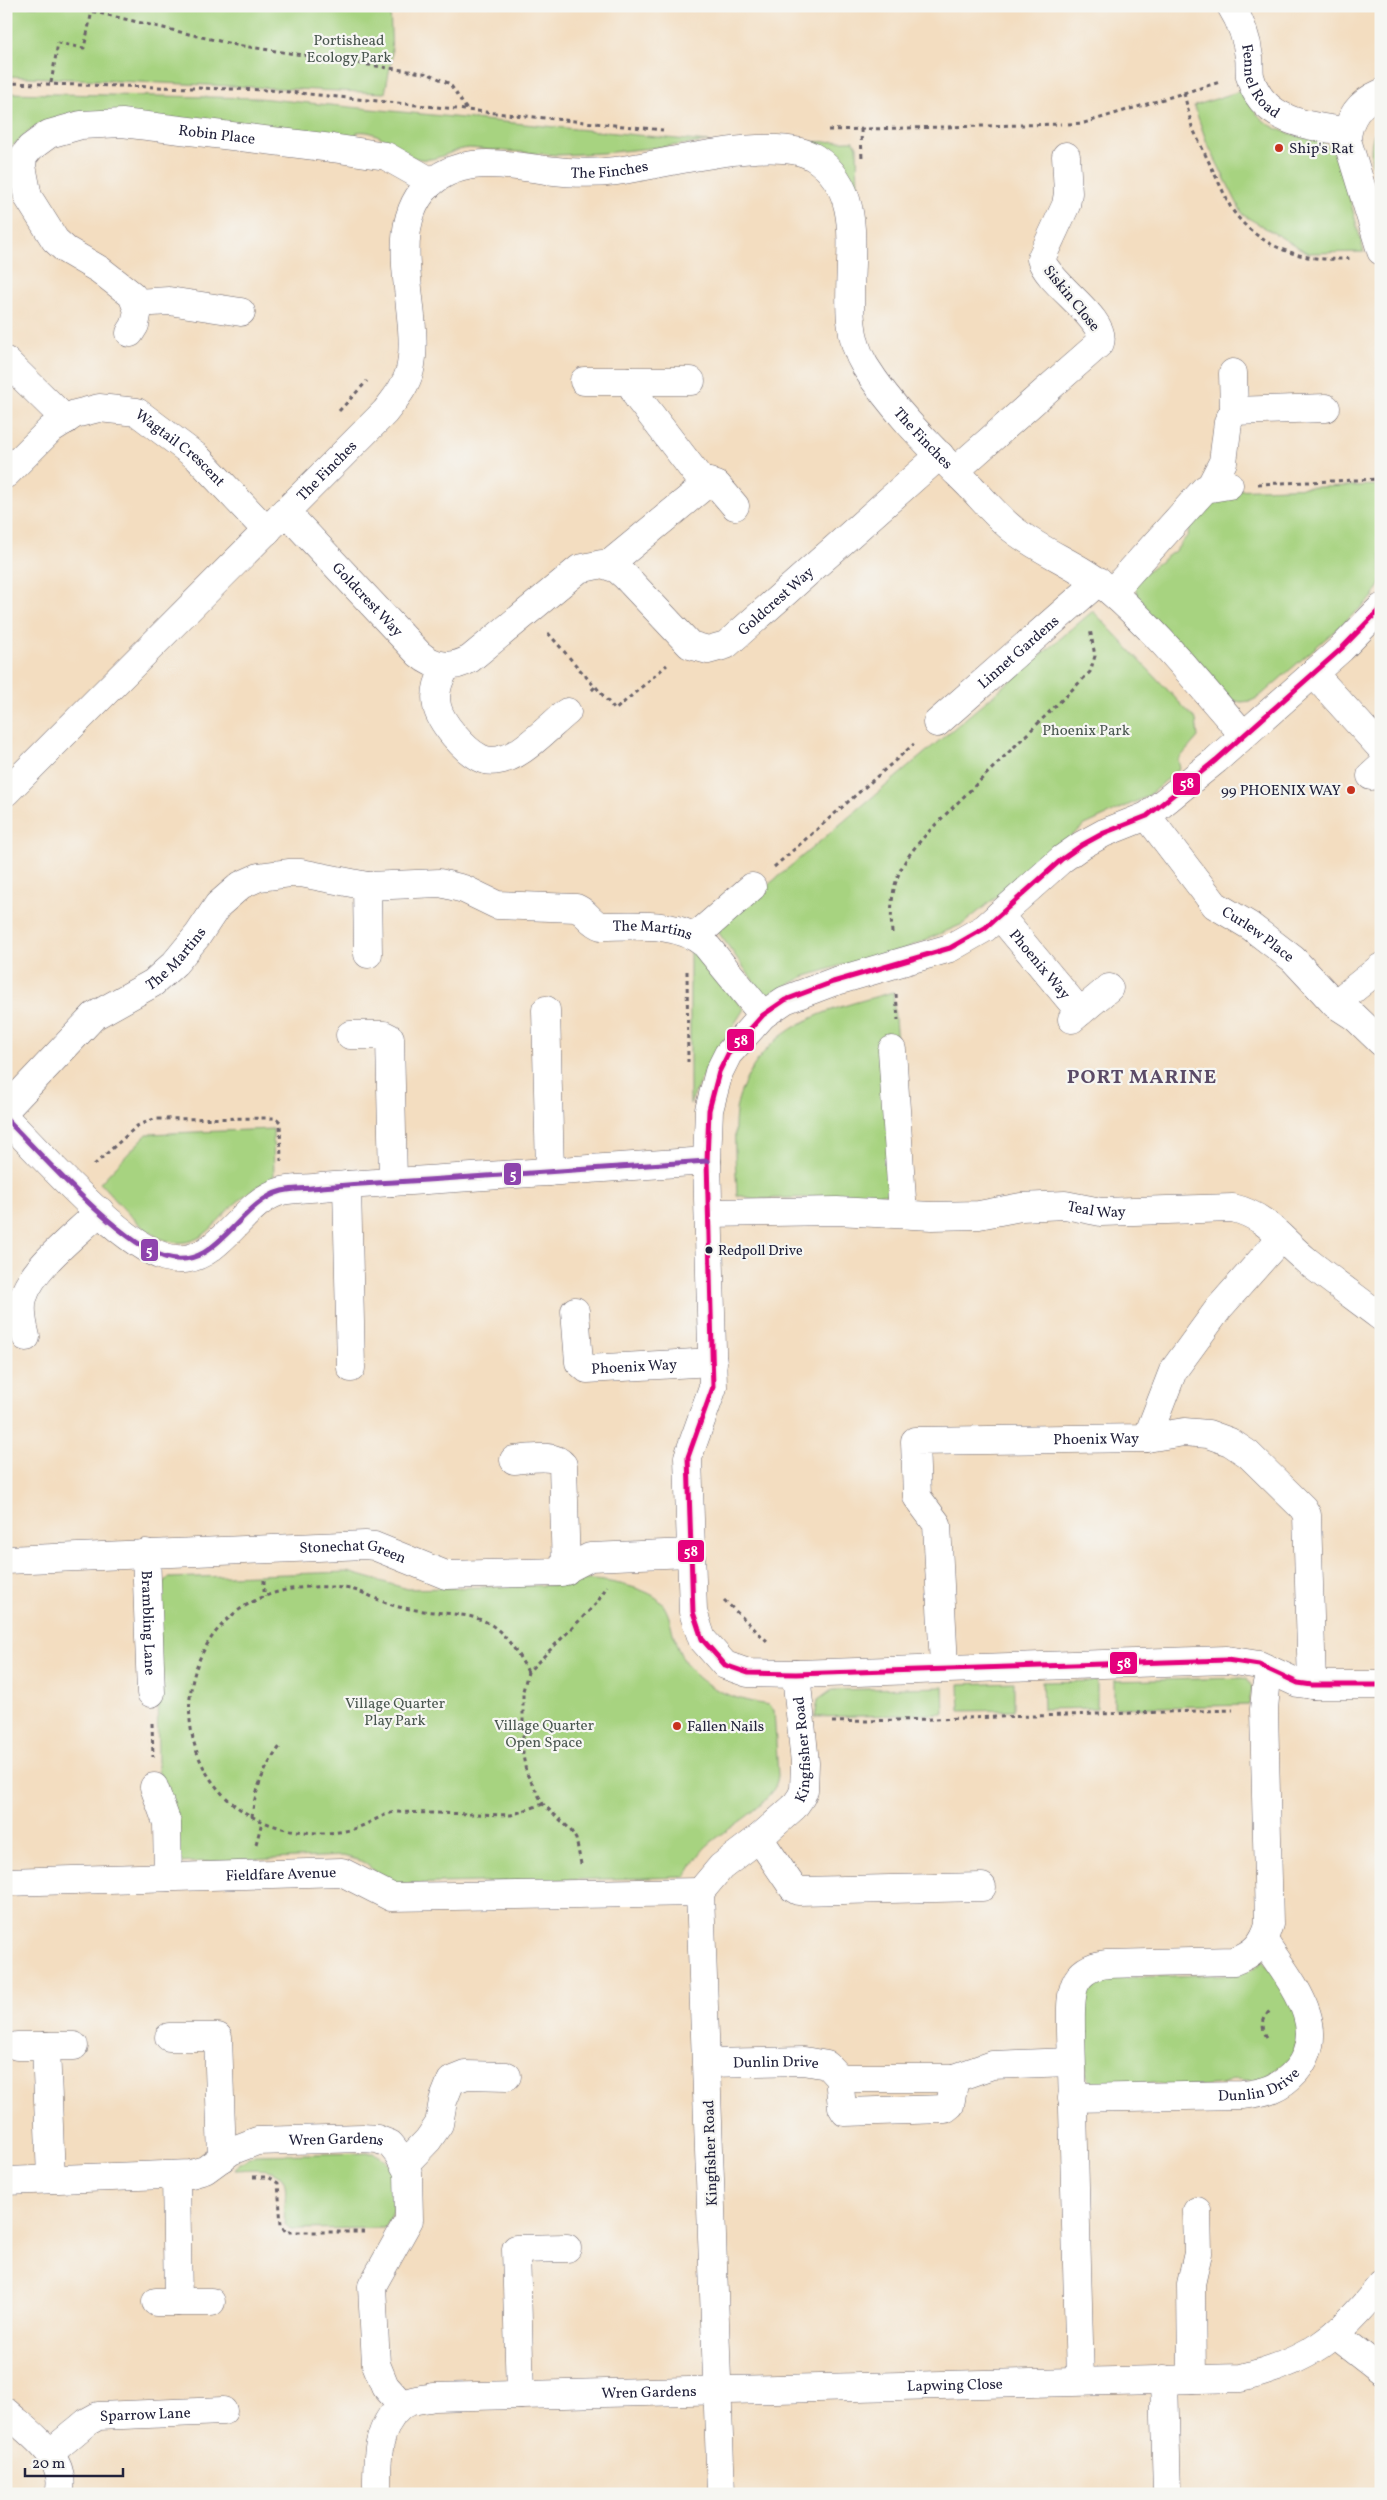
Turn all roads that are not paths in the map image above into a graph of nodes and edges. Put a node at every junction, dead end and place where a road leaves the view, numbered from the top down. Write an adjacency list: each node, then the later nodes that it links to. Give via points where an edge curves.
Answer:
1 (1231, 6): 3 (street, Fennel Road, via 1246,40 1250,74 1260,98 1281,116 1317,128)
2 (1381, 94): 3 (street, via 1358,107)
3 (1348, 131): 7 (street)
4 (1066, 156): 19 (street, Siskin Close, via 1066,206 1041,260 1097,325 1100,343)
5 (15, 177): 6 (street, Robin Place, via 30,148 49,134 81,125 122,124 386,156); 8 (street, Robin Place, via 55,240 124,287)
6 (432, 182): 19 (street, The Finches, via 478,164 594,173 771,149 814,157 834,175 845,192 850,235 850,324 855,346 878,384); 23 (street, The Finches, via 417,200 410,216 406,240 412,333 411,366 407,379 385,412)
7 (1368, 254)
8 (136, 303): 9 (street, via 169,301); 10 (street, via 138,317)
9 (241, 312)
10 (130, 333)
11 (6, 361): 18 (street)
12 (1234, 374): 17 (street, Linnet Gardens)
13 (584, 381): 14 (street)
14 (630, 381): 15 (street); 21 (street, via 638,398 701,480)
15 (691, 381)
16 (1326, 408): 17 (street)
17 (1234, 411): 26 (street, Linnet Gardens, via 1228,422 1221,486 1206,489)
18 (66, 420): 20 (street, Wagtail Crescent, via 51,429); 24 (street, Wagtail Crescent, via 75,414 99,408 137,412 197,457)
19 (948, 463): 25 (street, Goldcrest Way, via 726,645 708,650 690,645 632,582); 26 (street, The Finches, via 1011,528)
20 (6, 474)
21 (709, 482): 22 (street, via 717,485); 25 (street)
22 (735, 506)
23 (285, 511): 24 (street, The Finches); 28 (street, Goldcrest Way, via 419,654 432,663)
24 (267, 531): 34 (street, The Finches)
25 (608, 565): 28 (street, via 579,569 470,659)
26 (1105, 587): 31 (street, Linnet Gardens, via 1077,601); 32 (street, The Finches, via 1139,618)
27 (1381, 608): 29 (street, Phoenix Way)
28 (446, 666): 30 (street, via 436,690 441,720 472,754 481,759 498,760 514,755)
29 (1313, 674): 32 (street, Phoenix Way); 33 (street)
30 (567, 712)
31 (937, 723)
32 (1243, 734): 35 (street, Phoenix Way)
33 (1381, 748)
34 (6, 792)
35 (1147, 816): 38 (street, Phoenix Way, via 1082,845); 43 (street, Curlew Place, via 1215,905 1250,926 1293,960)
36 (367, 886): 39 (street, The Martins, via 440,883 464,889 497,905 576,908 601,926 661,927); 40 (street); 49 (street, The Martins, via 290,873 259,877 241,885 218,905 175,963 153,983 94,1016)
37 (752, 887): 39 (street)
38 (999, 915): 42 (street, Phoenix Way, via 1076,1016); 45 (street, Phoenix Way, via 985,928 950,948 833,982 785,1000)
39 (695, 936): 45 (street, The Martins)
40 (368, 954)
41 (1381, 967): 43 (street)
42 (1109, 988)
43 (1335, 1004): 47 (street, Curlew Place, via 1355,1017)
44 (546, 1010): 52 (street)
45 (763, 1015): 51 (street, Phoenix Way, via 728,1054 719,1072 709,1110)
46 (350, 1036): 53 (street, via 384,1035 390,1038)
47 (1381, 1042)
48 (892, 1050): 57 (street)
49 (6, 1109)
50 (6, 1120): 55 (street)
51 (708, 1161): 52 (street); 56 (street, Phoenix Way)
52 (550, 1172): 53 (street)
53 (393, 1182): 54 (street)
54 (347, 1185): 55 (street, via 282,1191 247,1213 208,1251 188,1258 156,1253 127,1235); 63 (street)
55 (100, 1211): 61 (street, via 30,1283 22,1305)
56 (709, 1213): 57 (street, Teal Way, via 837,1211); 62 (street, Phoenix Way)
57 (903, 1214): 58 (street, Teal Way, via 979,1215 1021,1207 1065,1205 1101,1212 1233,1208 1250,1212 1269,1224)
58 (1281, 1238): 60 (street, Teal Way); 64 (street, via 1219,1308 1173,1371)
59 (575, 1311): 62 (street, Phoenix Way, via 579,1362 587,1370)
60 (1381, 1317)
61 (26, 1336)
62 (713, 1362): 68 (street, Phoenix Way, via 712,1395 688,1457)
63 (351, 1368)
64 (1147, 1438): 70 (street, Phoenix Way, via 915,1441 917,1497 937,1524); 73 (street, Phoenix Way, via 1198,1432 1230,1442 1248,1454 1303,1508 1309,1522)
65 (514, 1460): 69 (street, via 552,1458 563,1465)
66 (146, 1553): 67 (street, Stonechat Green); 69 (street, Stonechat Green, via 365,1545 446,1575); 75 (street, Brambling Lane)
67 (6, 1560)
68 (690, 1560): 69 (street, Stonechat Green, via 590,1557); 72 (street, Phoenix Way, via 696,1626 718,1659 748,1673)
69 (566, 1571)
70 (944, 1667): 71 (street, Phoenix Way, via 1227,1660 1244,1661); 72 (street, Phoenix Way)
71 (1270, 1670): 73 (street, Phoenix Way, via 1298,1683); 82 (street, via 1264,1709 1269,1924)
72 (796, 1674): 77 (street, Kingfisher Road, via 805,1763 804,1790 794,1807)
73 (1312, 1685): 74 (street, Phoenix Way)
74 (1381, 1685)
75 (151, 1693)
76 (154, 1787): 78 (street, via 167,1823)
77 (759, 1838): 80 (street, via 798,1891); 81 (street, Kingfisher Road, via 721,1866)
78 (168, 1877): 79 (street, Fieldfare Avenue); 81 (street, Fieldfare Avenue, via 342,1872 391,1897)
79 (6, 1882)
80 (982, 1887)
81 (700, 1892): 88 (street, Kingfisher Road)
82 (1264, 1941): 87 (street, via 1251,1954 1234,1962 1089,1967 1080,1974 1071,1998); 90 (street, Dunlin Drive, via 1305,2005 1311,2030 1309,2048 1301,2064 1279,2086 1264,2094 1242,2096)
83 (170, 2037): 91 (street, via 218,2036)
84 (17, 2046): 85 (street)
85 (46, 2046): 86 (street); 94 (street)
86 (74, 2046)
87 (1071, 2062): 88 (street, Dunlin Drive, via 992,2065 955,2078 950,2105 945,2109 845,2112 839,2078 827,2065 815,2062); 90 (street)
88 (707, 2063): 105 (street, Kingfisher Road)
89 (507, 2076): 92 (street, via 466,2076 451,2081 438,2124)
90 (1072, 2098): 104 (street)
91 (222, 2158): 92 (street, Wren Gardens, via 257,2141 362,2138 390,2144); 93 (street, Wren Gardens, via 205,2170)
92 (405, 2164): 107 (street, Wren Gardens, via 409,2215 372,2286 376,2364 385,2386)
93 (176, 2175): 94 (street, Wren Gardens); 99 (street, via 167,2302)
94 (51, 2179): 95 (street, Wren Gardens)
95 (6, 2181)
96 (1197, 2212): 103 (street, via 1198,2253 1191,2284)
97 (567, 2248): 106 (street, via 516,2249)
98 (1381, 2285): 100 (street, Lapwing Close)
99 (211, 2302)
100 (1336, 2335): 101 (street); 103 (street, Lapwing Close, via 1305,2356 1264,2373 1241,2378)
101 (1381, 2370)
102 (1164, 2379): 103 (street, Lapwing Close); 104 (street, Lapwing Close); 114 (street)
103 (1192, 2379)
104 (1080, 2381): 105 (street, Lapwing Close)
105 (717, 2389): 106 (street, Wren Gardens); 113 (street, Kingfisher Road)
106 (520, 2395): 107 (street, Wren Gardens, via 434,2397)
107 (402, 2405): 112 (street, via 380,2442)
108 (223, 2411): 110 (street, Sparrow Lane, via 98,2416)
109 (6, 2412): 110 (street)
110 (50, 2453): 111 (street, via 60,2470)
111 (60, 2494)
112 (377, 2494)
113 (721, 2494)
114 (1167, 2494)

